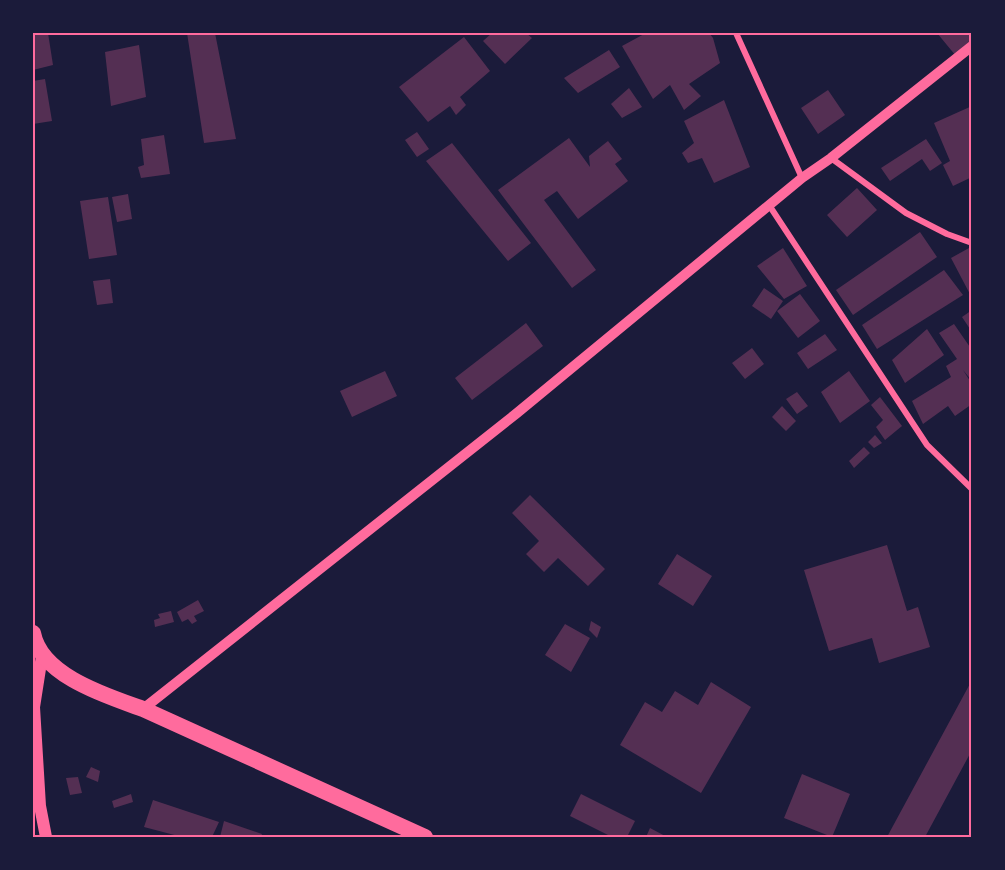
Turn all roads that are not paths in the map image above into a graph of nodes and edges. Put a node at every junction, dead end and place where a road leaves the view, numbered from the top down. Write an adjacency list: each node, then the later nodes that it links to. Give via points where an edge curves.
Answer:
1 (736, 33): 4 (street)
2 (972, 46): 3 (street)
3 (831, 158): 4 (street); 6 (street, via 906,213)
4 (802, 178): 5 (street)
5 (769, 205): 7 (street, via 927,445); 10 (street, via 508,420)
6 (972, 243)
7 (972, 489)
8 (33, 633): 9 (highway)
9 (42, 656): 10 (highway, via 95,691); 11 (main road, via 34,707 40,806)
10 (144, 709): 12 (highway)
11 (46, 837)
12 (425, 837)

